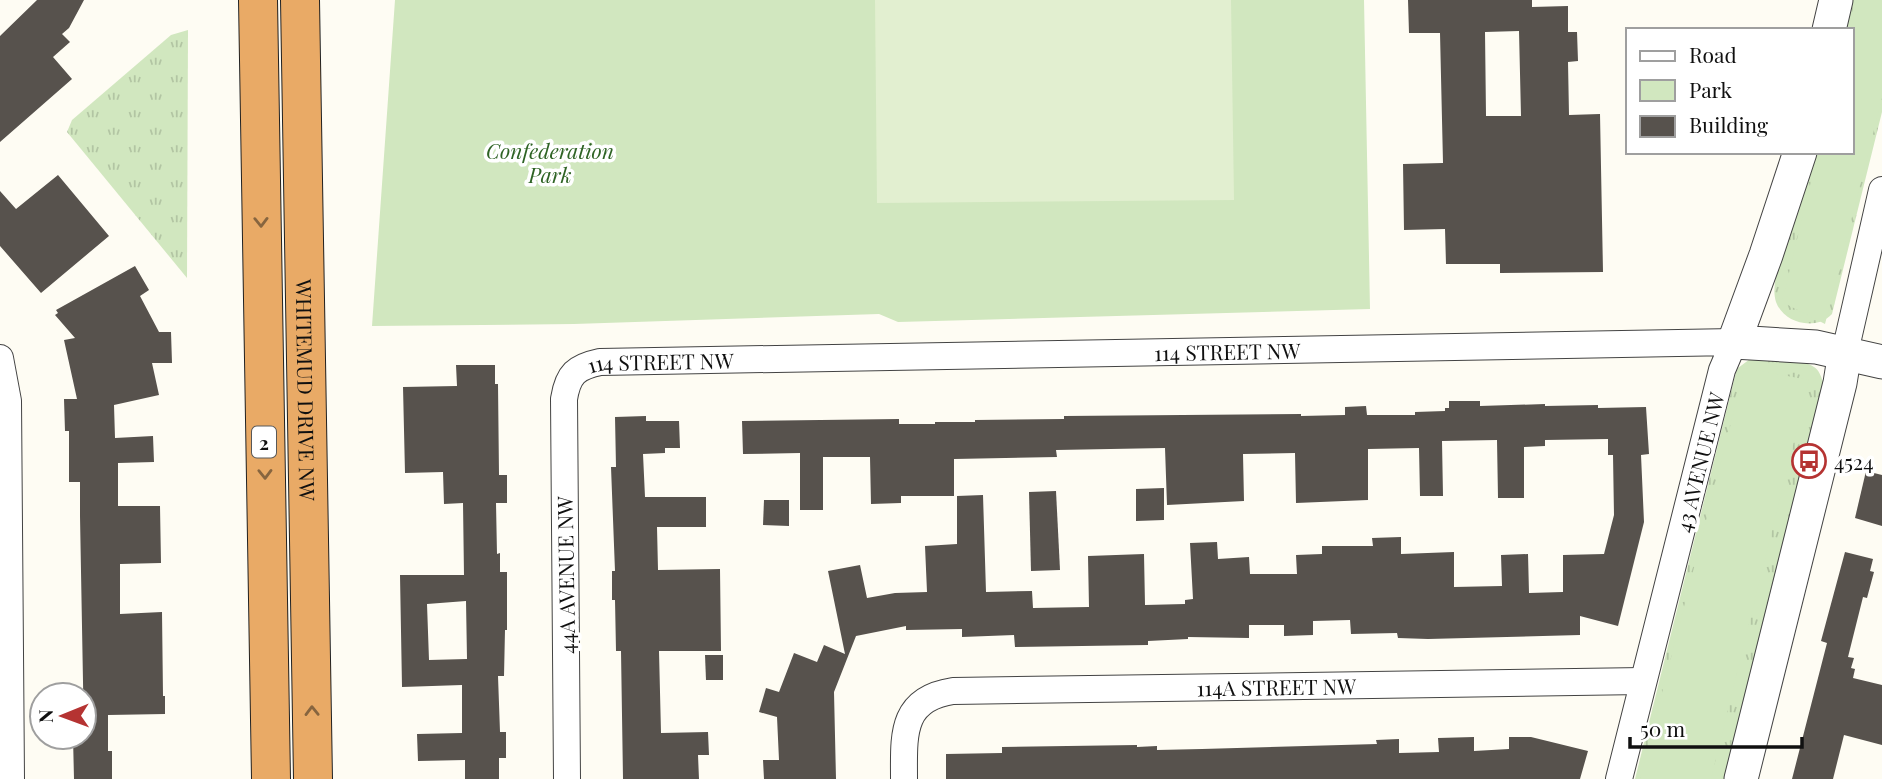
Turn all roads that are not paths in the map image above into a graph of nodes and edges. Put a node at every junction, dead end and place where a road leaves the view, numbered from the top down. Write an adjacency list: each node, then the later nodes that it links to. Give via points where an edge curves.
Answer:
1 (240, 0): 8 (highway)
2 (258, 0): 8 (highway, WHITEMUD DRIVE NW / 2)
3 (300, 0): 7 (highway, WHITEMUD DRIVE NW / 2)
4 (316, 0): 7 (highway)
5 (1836, 0): 6 (street)
6 (1829, 28)
7 (302, 148): 19 (highway, WHITEMUD DRIVE NW / 2, one-way to 7)
8 (259, 153): 18 (highway, WHITEMUD DRIVE NW / 2, one-way to 18)
9 (1799, 154): 11 (street, 43 AVENUE NW)
10 (1882, 190): 12 (street)
11 (1734, 342): 12 (street, 114 STREET NW); 15 (street, 114 STREET NW, via 600,362 584,365); 16 (street, 43 AVENUE NW, via 1722,370)
12 (1845, 352): 14 (street, 114 STREET NW); 23 (street)
13 (0, 358): 17 (street, via 8,401)
14 (1882, 362)
15 (573, 374): 20 (street, 44A AVENUE NW, via 564,399)
16 (1643, 681): 21 (street, 114A STREET NW, via 953,691 914,709 904,742); 22 (street, 43 AVENUE NW)
17 (11, 779)
18 (271, 779)
19 (313, 779)
20 (567, 779)
21 (904, 779)
22 (1619, 779)
23 (1741, 779)

